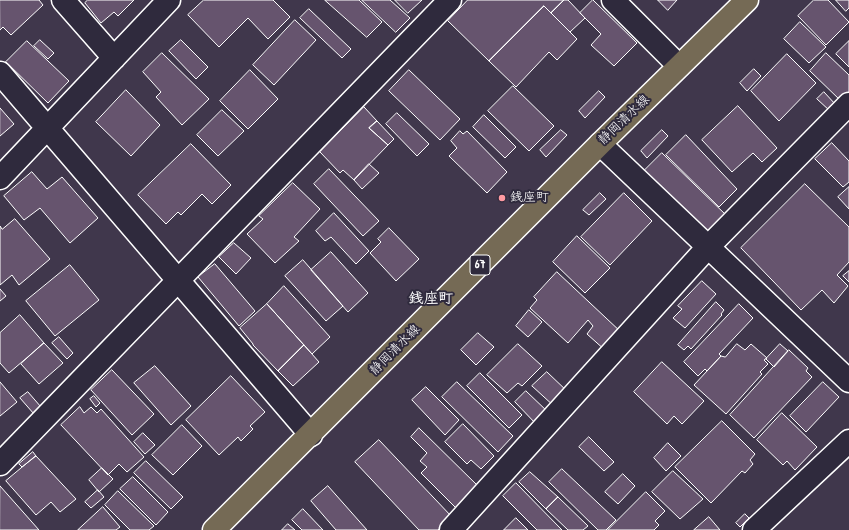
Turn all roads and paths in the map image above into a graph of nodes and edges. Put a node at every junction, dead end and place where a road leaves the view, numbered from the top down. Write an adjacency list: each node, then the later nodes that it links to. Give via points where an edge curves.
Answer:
1 (63, 0): 6 (street)
2 (169, 0): 6 (street)
3 (450, 0): 14 (street)
4 (612, 0): 7 (street)
5 (747, 0): 7 (main road, 静岡清水線 / 67)
6 (114, 58): 10 (street)
7 (680, 66): 11 (main road, 静岡清水線 / 67)
8 (0, 73): 10 (street)
9 (849, 104): 13 (street)
10 (47, 129): 12 (street); 14 (street)
11 (600, 144): 13 (street); 16 (main road, 静岡清水線 / 67)
12 (0, 178)
13 (708, 247): 15 (street); 20 (street)
14 (177, 280): 16 (street); 18 (street)
15 (849, 382)
16 (311, 435): 19 (main road, 静岡清水線 / 67)
17 (849, 441): 21 (street)
18 (0, 464)
19 (214, 530)
20 (451, 530)
21 (754, 530)

